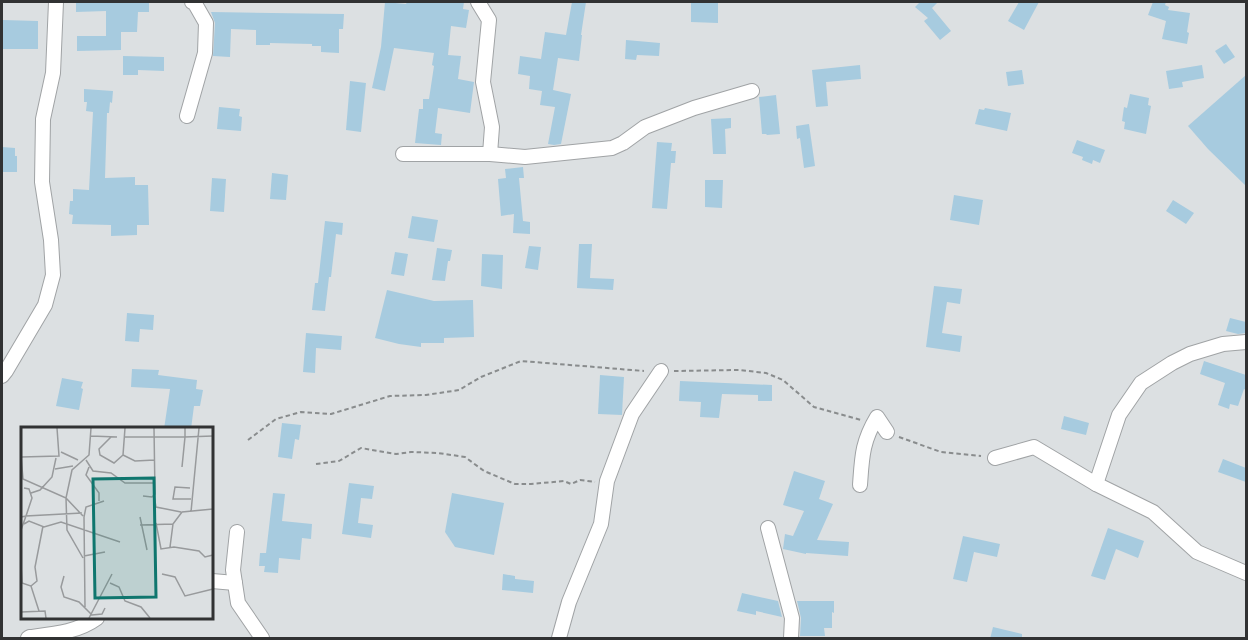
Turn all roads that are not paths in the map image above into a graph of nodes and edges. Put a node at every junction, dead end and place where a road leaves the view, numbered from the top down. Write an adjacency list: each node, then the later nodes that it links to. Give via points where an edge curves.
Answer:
1 (56, 2): 11 (street, via 53,73 43,119 42,182 53,275 45,305)
2 (193, 2): 3 (street); 6 (street, via 206,22 205,53)
3 (203, 2)
4 (478, 2): 8 (street, via 489,20 483,82 492,127)
5 (752, 91): 8 (street, via 645,127 612,148 525,157)
6 (187, 116)
7 (403, 154): 8 (street)
8 (490, 154)
9 (1246, 342): 14 (street, via 1190,354 1141,383 1119,415)
10 (661, 371): 24 (street, via 632,414 607,481 601,524 569,602)
11 (2, 376)
12 (887, 432): 15 (street, via 877,417 862,453)
13 (995, 458): 14 (street, via 1034,447)
14 (1096, 484): 18 (street, via 1153,512 1197,552)
15 (860, 485)
16 (768, 528): 25 (street, via 792,618)
17 (237, 532): 20 (street)
18 (1246, 573)
19 (213, 581): 20 (street)
20 (235, 583): 23 (street, via 238,603)
21 (96, 619): 22 (street, via 62,633)
22 (28, 639)
23 (262, 639)
24 (559, 639)
25 (792, 639)

